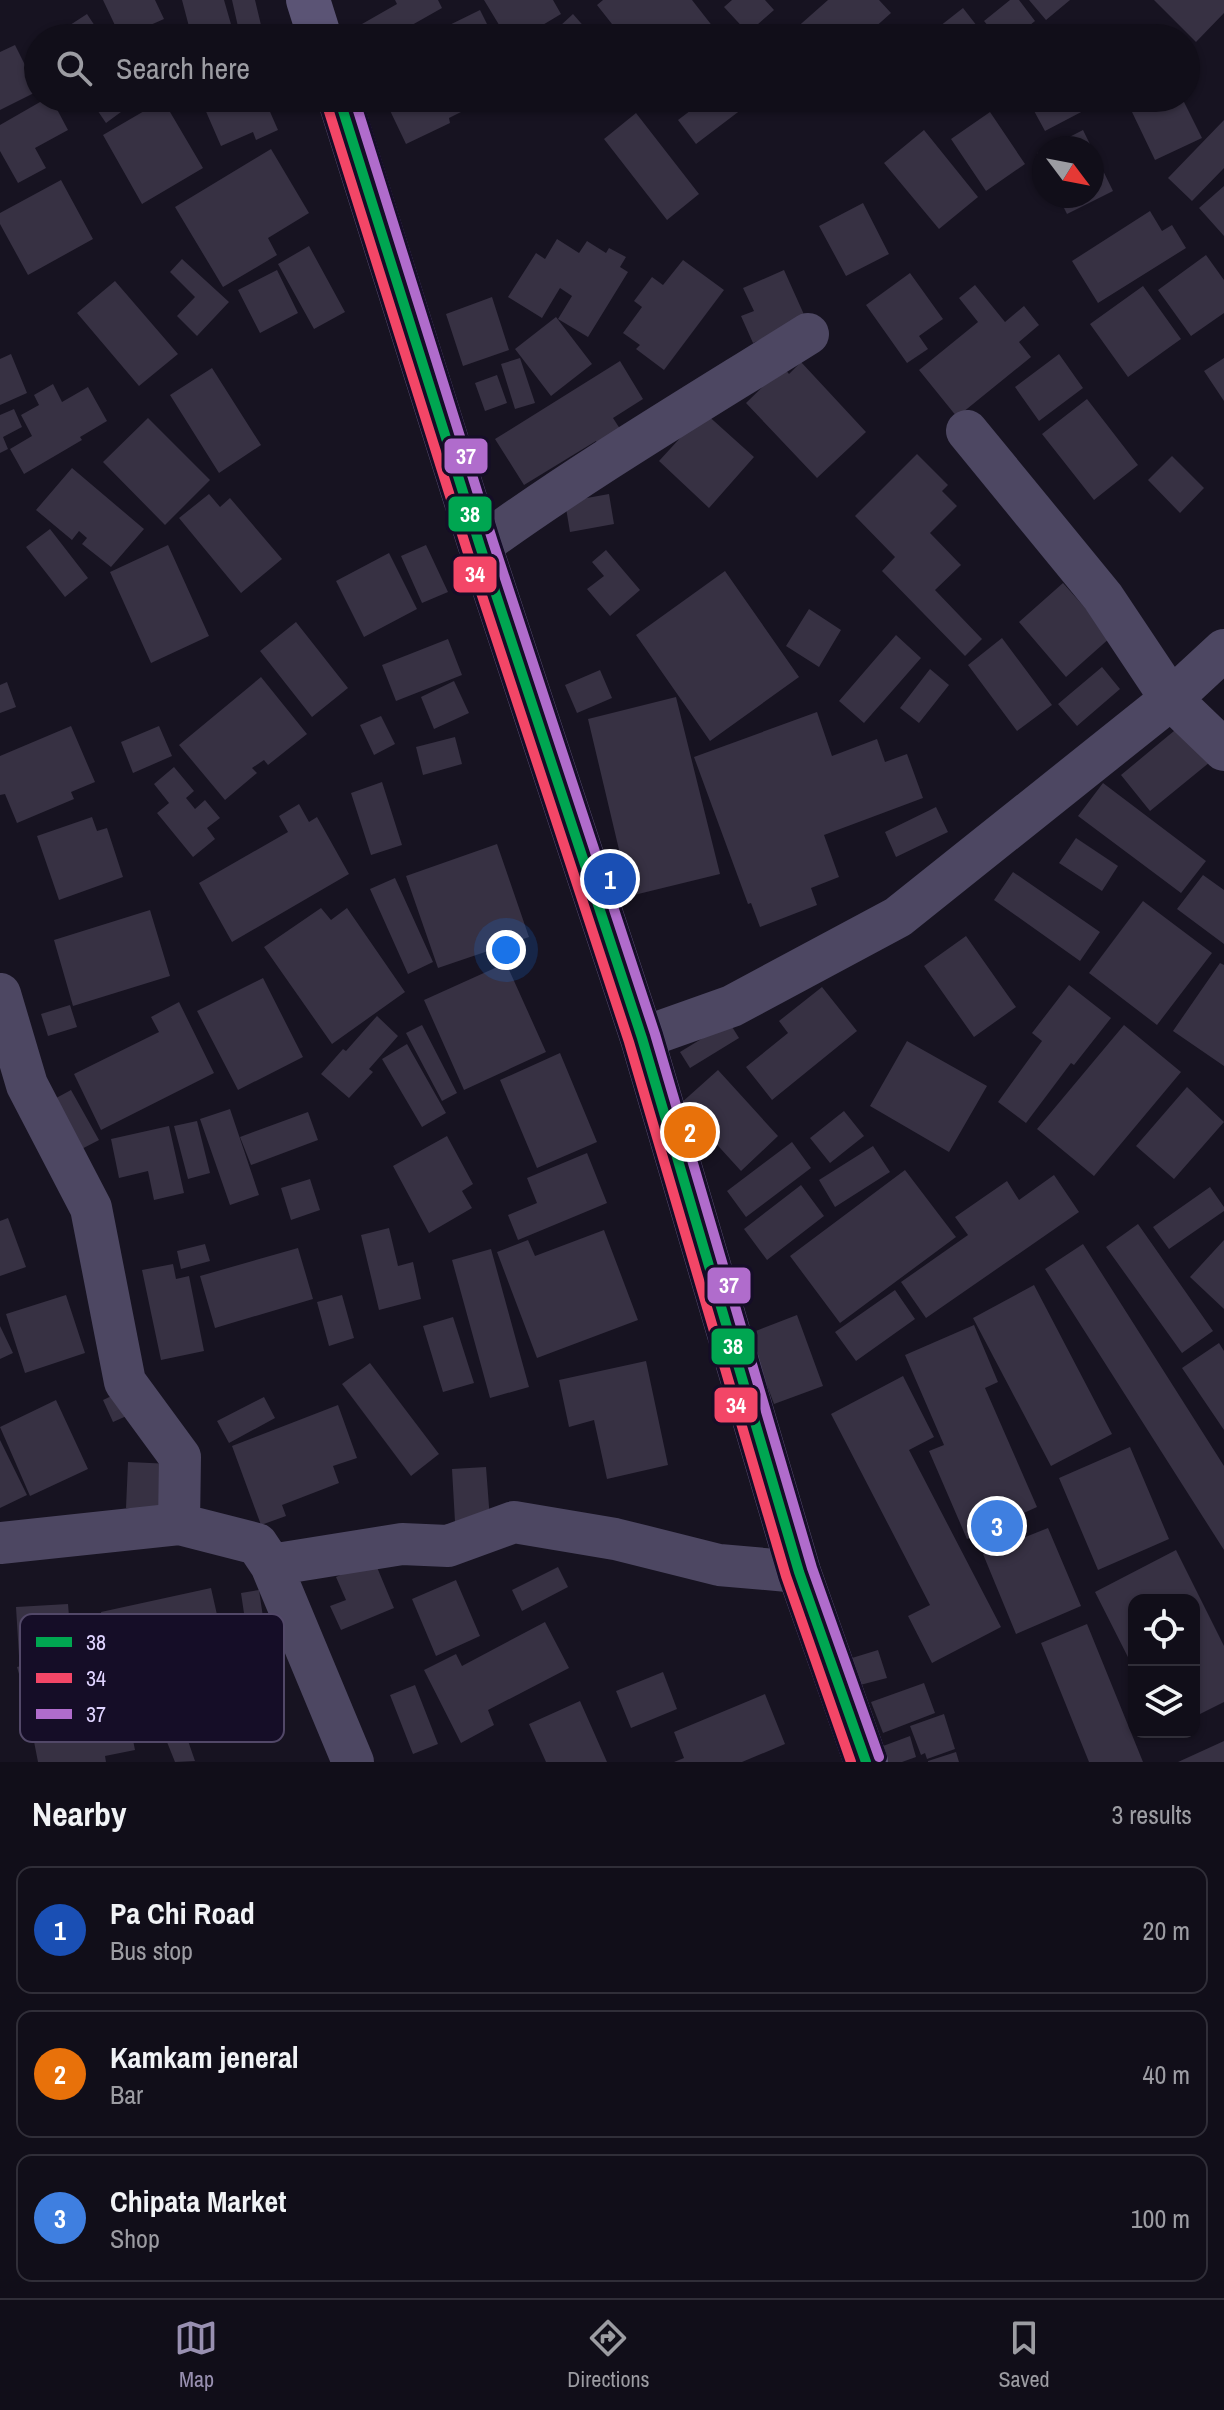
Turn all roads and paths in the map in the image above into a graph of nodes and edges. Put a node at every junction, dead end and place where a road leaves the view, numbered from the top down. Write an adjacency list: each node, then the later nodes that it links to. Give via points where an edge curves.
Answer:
1 (308, 0): 2 (street)
2 (316, 24)
3 (343, 112): 6 (street)
4 (808, 334): 6 (street)
5 (967, 431): 8 (street, via 1103,597)
6 (480, 546): 11 (street)
7 (1224, 650): 8 (street)
8 (1171, 699): 9 (street); 11 (street, via 898,917 732,1006)
9 (1224, 750)
10 (0, 994): 12 (street, via 27,1085 91,1208 125,1382 180,1457)
11 (642, 1038): 15 (street)
12 (179, 1524): 13 (street); 14 (street, via 257,1544)
13 (0, 1543)
14 (271, 1565): 15 (street, via 402,1544 448,1546 514,1522 615,1539 719,1565); 16 (street)
15 (799, 1572): 17 (street)
16 (353, 1762)
17 (866, 1762)

